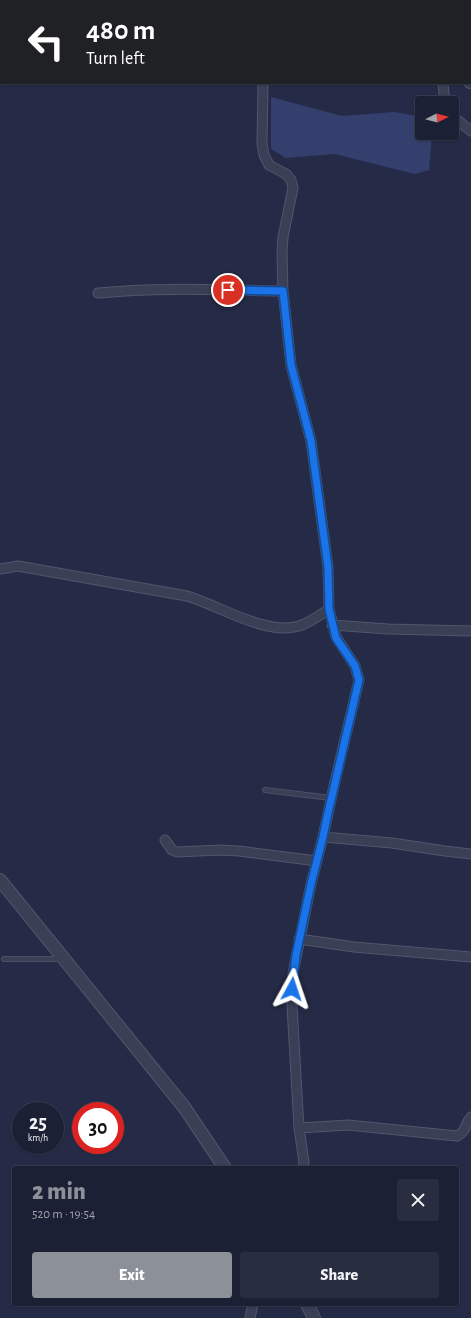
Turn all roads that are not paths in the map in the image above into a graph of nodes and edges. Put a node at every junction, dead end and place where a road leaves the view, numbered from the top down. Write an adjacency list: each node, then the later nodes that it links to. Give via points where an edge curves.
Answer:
1 (263, 84): 6 (street, via 264,155 269,166 286,174 292,180 293,188 283,238)
2 (443, 84): 3 (street)
3 (444, 96)
4 (459, 122): 5 (street)
5 (471, 131)
6 (283, 291): 7 (street); 9 (street, via 291,365 311,441 328,560)
7 (98, 293)
8 (0, 569): 9 (street, via 18,566 187,596 230,614 265,626 280,628 301,626)
9 (329, 609): 10 (street)
10 (332, 625): 11 (street); 13 (street, via 336,638 355,666 359,680)
11 (471, 631)
12 (265, 790): 13 (lane)
13 (331, 798): 14 (street)
14 (323, 837): 16 (street); 17 (street)
15 (166, 840): 17 (street, via 176,852 239,851)
16 (471, 854)
17 (317, 861): 19 (street)
18 (0, 880): 22 (street)
19 (299, 939): 20 (street); 24 (street, via 292,989)
20 (471, 957)
21 (4, 958): 22 (lane)
22 (64, 959): 25 (street, via 184,1107)
23 (471, 1118): 24 (street, via 463,1133 457,1136 348,1125)
24 (299, 1128): 26 (street)
25 (224, 1166)
26 (303, 1166)
27 (253, 1306): 29 (street)
28 (308, 1306): 30 (street)
29 (250, 1318)
30 (314, 1318)

